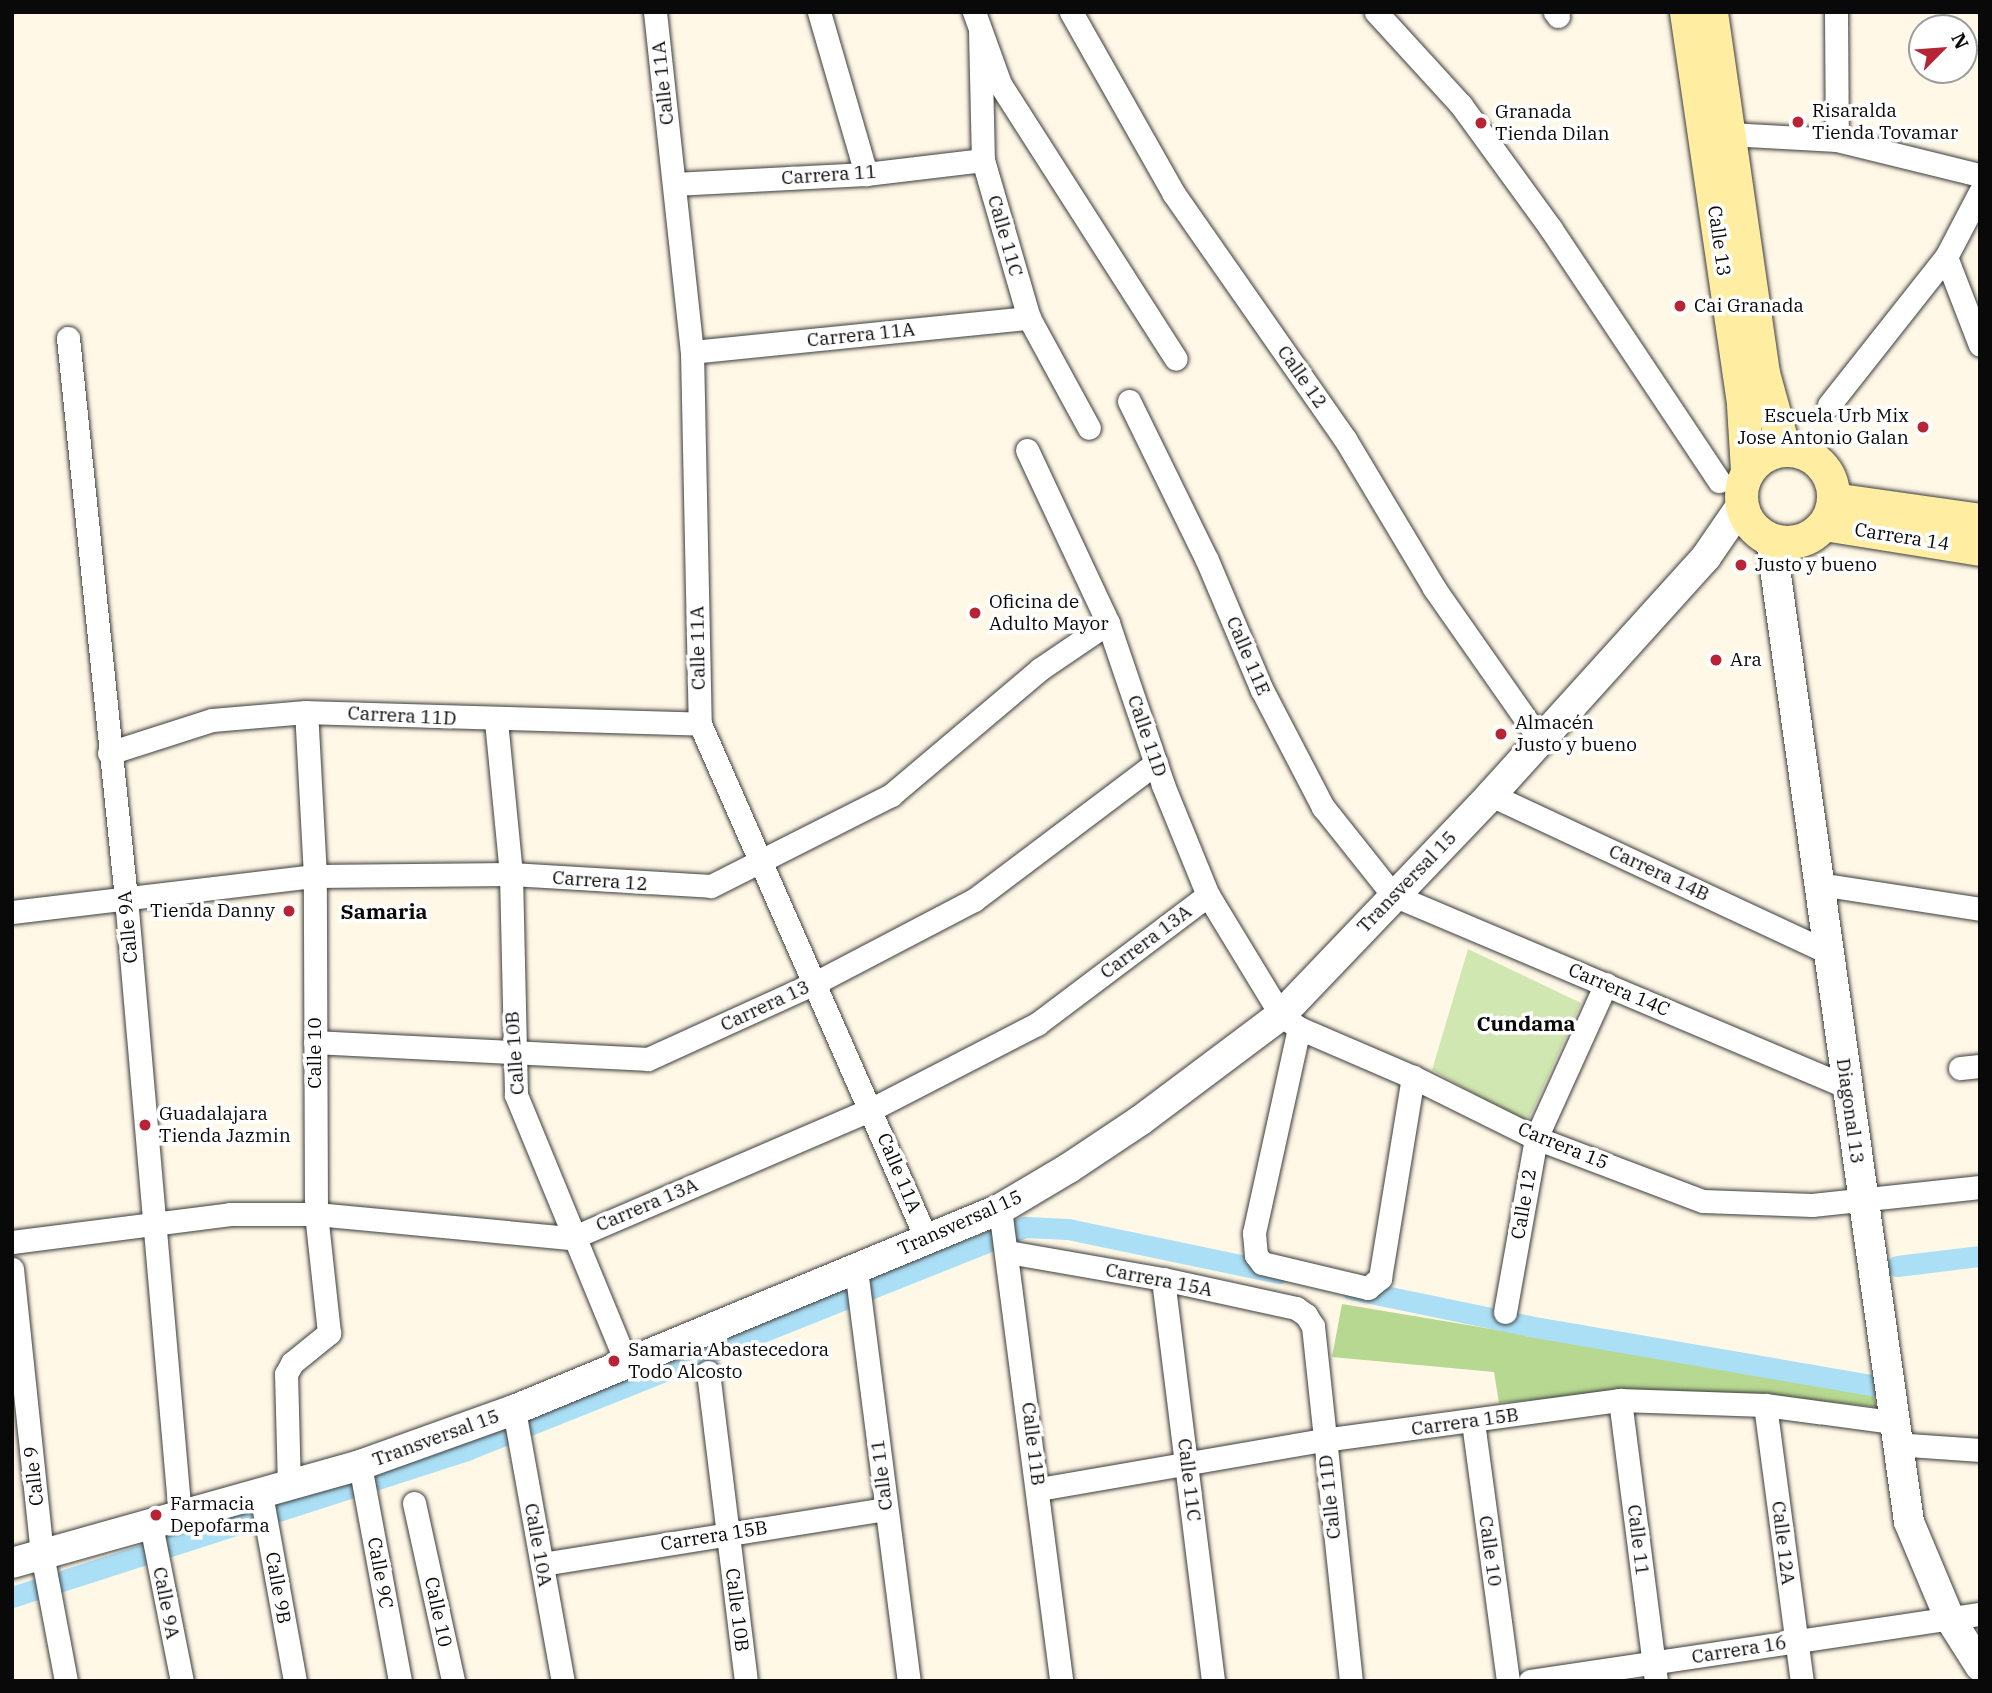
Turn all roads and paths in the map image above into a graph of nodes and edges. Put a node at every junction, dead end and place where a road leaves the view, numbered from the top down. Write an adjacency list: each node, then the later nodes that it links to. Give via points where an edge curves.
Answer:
1 (655, 12): 14 (street, Calle 11A)
2 (819, 12): 12 (street)
3 (1071, 12): 37 (street, Calle 12, via 1174,194 1345,439 1434,588)
4 (1376, 12): 28 (street, via 1461,105)
5 (1686, 12): 28 (main road, Calle 13, via 1743,405)
6 (1711, 12): 9 (main road, Calle 13)
7 (1836, 12): 10 (street)
8 (977, 21): 11 (street, Calle 11C); 22 (street, via 1000,84)
9 (1729, 134): 10 (street); 26 (main road, Calle 13, via 1763,373)
10 (1837, 140): 13 (street)
11 (983, 160): 12 (street, Carrera 11); 18 (street, Calle 11C)
12 (866, 174): 14 (street, Carrera 11)
13 (1980, 175)
14 (674, 184): 21 (street, Calle 11A)
15 (1980, 192): 16 (street)
16 (1947, 257): 17 (street); 24 (street)
17 (1971, 294): 20 (street)
18 (1029, 318): 21 (street, Carrera 11A); 25 (street, Calle 11C)
19 (68, 338): 38 (street, Calle 9A)
20 (1980, 345)
21 (692, 352): 36 (street, Calle 11A)
22 (1176, 359)
23 (1129, 401): 46 (street, Calle 11E, via 1207,559 1262,690 1323,807)
24 (1829, 405)
25 (1089, 428)
26 (1784, 449): 28 (main road, via 1767,453); 29 (main road, via 1798,451 1820,464 1832,486)
27 (1027, 450): 33 (street, Calle 11D)
28 (1733, 476): 31 (main road)
29 (1828, 512): 30 (main road, Carrera 14); 31 (main road, via 1800,541); 32 (main road, Carrera 14)
30 (1980, 520)
31 (1755, 524): 37 (street, Transversal 15, via 1706,557); 44 (street, Diagonal 13)
32 (1980, 549)
33 (1108, 623): 39 (street, Calle 11D); 41 (street, Carrera 12, via 1040,669 891,795)
34 (306, 712): 35 (street, Carrera 11D); 38 (street, Carrera 11D, via 212,720); 43 (street, Calle 10)
35 (496, 721): 36 (street, Carrera 11D); 42 (street, Calle 10B)
36 (699, 724): 41 (street, Calle 11A)
37 (1539, 738): 40 (street, Transversal 15)
38 (109, 753): 47 (street, Calle 9A)
39 (1156, 763): 45 (street, Calle 11D); 51 (street, Carrera 13, via 974,900)
40 (1491, 794): 46 (street, Transversal 15); 50 (street, Carrera 14B)
41 (761, 860): 42 (street, Carrera 12, via 711,886 696,888); 51 (street, Calle 11A)
42 (511, 874): 43 (street, Carrera 12); 55 (street, Calle 10B)
43 (315, 876): 47 (street, Carrera 12); 54 (street, Calle 10)
44 (1819, 884): 48 (street); 50 (street, Diagonal 13)
45 (1208, 895): 53 (street, Calle 11D); 58 (street, Carrera 13A, via 1037,1024)
46 (1393, 895): 52 (street, Carrera 14C); 53 (street, Transversal 15)
47 (125, 898): 49 (street, Carrera 12); 63 (street, Calle 9A)
48 (1980, 909)
49 (12, 912)
50 (1828, 953): 57 (street, Diagonal 13)
51 (815, 983): 55 (street, Carrera 13, via 648,1059); 58 (street, Calle 11A)
52 (1606, 984): 57 (street, Carrera 14C); 59 (street, Calle 12)
53 (1290, 1021): 56 (street, Carrera 15); 56 (street, via 1254,1233 1256,1255 1262,1264 1368,1288 1380,1278); 64 (street, Transversal 15, via 1141,1121)
54 (315, 1042): 55 (street, Carrera 13); 62 (street, Calle 10)
55 (512, 1052): 65 (street, Calle 10B, via 516,1095)
56 (1413, 1077): 59 (street, Carrera 15)
57 (1845, 1086): 61 (street, Diagonal 13)
58 (872, 1109): 65 (street, Carrera 13A); 66 (street, Calle 11A)
59 (1536, 1138): 61 (street, Carrera 15, via 1703,1201); 71 (street, Calle 12)
60 (1980, 1187): 61 (street, Carrera 15)
61 (1863, 1203): 80 (street, Diagonal 13)
62 (316, 1214): 63 (street, Carrera 13A, via 230,1214); 65 (street, Carrera 13A); 75 (street, Calle 10, via 329,1333 292,1363)
63 (152, 1227): 67 (street, Carrera 13A); 89 (street, Calle 9A)
64 (1004, 1232): 66 (street, Transversal 15); 70 (street, Carrera 15A); 85 (street, Calle 11B)
65 (572, 1238): 73 (street, Calle 10B)
66 (926, 1238): 69 (street, Transversal 15)
67 (12, 1242)
68 (12, 1269): 92 (street, Calle 9)
69 (858, 1276): 73 (street, Transversal 15); 88 (street, Calle 11)
70 (1163, 1279): 72 (street, Carrera 15A, via 1297,1308); 83 (street, Calle 11C)
71 (1505, 1312)
72 (1306, 1315): 81 (street, Calle 11D, via 1313,1326)
73 (627, 1364): 79 (street, Transversal 15)
74 (708, 1372): 91 (street, Calle 10B)
75 (286, 1374): 86 (street, Calle 9B)
76 (1620, 1400): 77 (street, Carrera 15B); 78 (street, Carrera 15B); 99 (street, Calle 11)
77 (1765, 1405): 80 (street, Carrera 15B); 97 (street, Calle 12A)
78 (1473, 1422): 81 (street, Carrera 15B); 111 (street, Calle 10)
79 (516, 1423): 84 (street, Transversal 15); 94 (street, Calle 10A)
80 (1894, 1433): 82 (street, Carrera 15B); 96 (street, Diagonal 13, via 1909,1522)
81 (1323, 1440): 83 (street, Carrera 15B); 110 (street, Calle 11D)
82 (1980, 1450)
83 (1187, 1462): 85 (street, Carrera 15B); 109 (street, Calle 11C)
84 (363, 1477): 86 (street, Transversal 15); 103 (street, Calle 9C)
85 (1040, 1489): 108 (street, Calle 11B)
86 (270, 1502): 89 (street, Transversal 15); 102 (street, Calle 9B)
87 (414, 1503): 104 (street, Calle 10)
88 (886, 1509): 91 (street, Carrera 15B); 107 (street, Calle 11)
89 (180, 1517): 90 (street, Transversal 15)
90 (153, 1534): 92 (street, Transversal 15); 101 (street, Calle 9A)
91 (728, 1534): 94 (street, Carrera 15B); 106 (street, Calle 10B)
92 (44, 1562): 93 (street, Transversal 15); 100 (street, Calle 9)
93 (12, 1563)
94 (542, 1564): 105 (street, Calle 10A)
95 (1980, 1614): 96 (street, Carrera 16)
96 (1949, 1617): 97 (street, Carrera 16); 98 (street, Diagonal 13)
97 (1796, 1640): 99 (street, Carrera 16); 113 (street, Calle 12A)
98 (1980, 1666)
99 (1655, 1672): 112 (street, Carrera 16)
100 (66, 1681)
101 (182, 1681)
102 (295, 1681)
103 (400, 1681)
104 (453, 1681)
105 (563, 1681)
106 (746, 1681)
107 (909, 1681)
108 (1061, 1681)
109 (1213, 1681)
110 (1350, 1681)
111 (1508, 1681)
112 (1530, 1681)
113 (1802, 1681)

